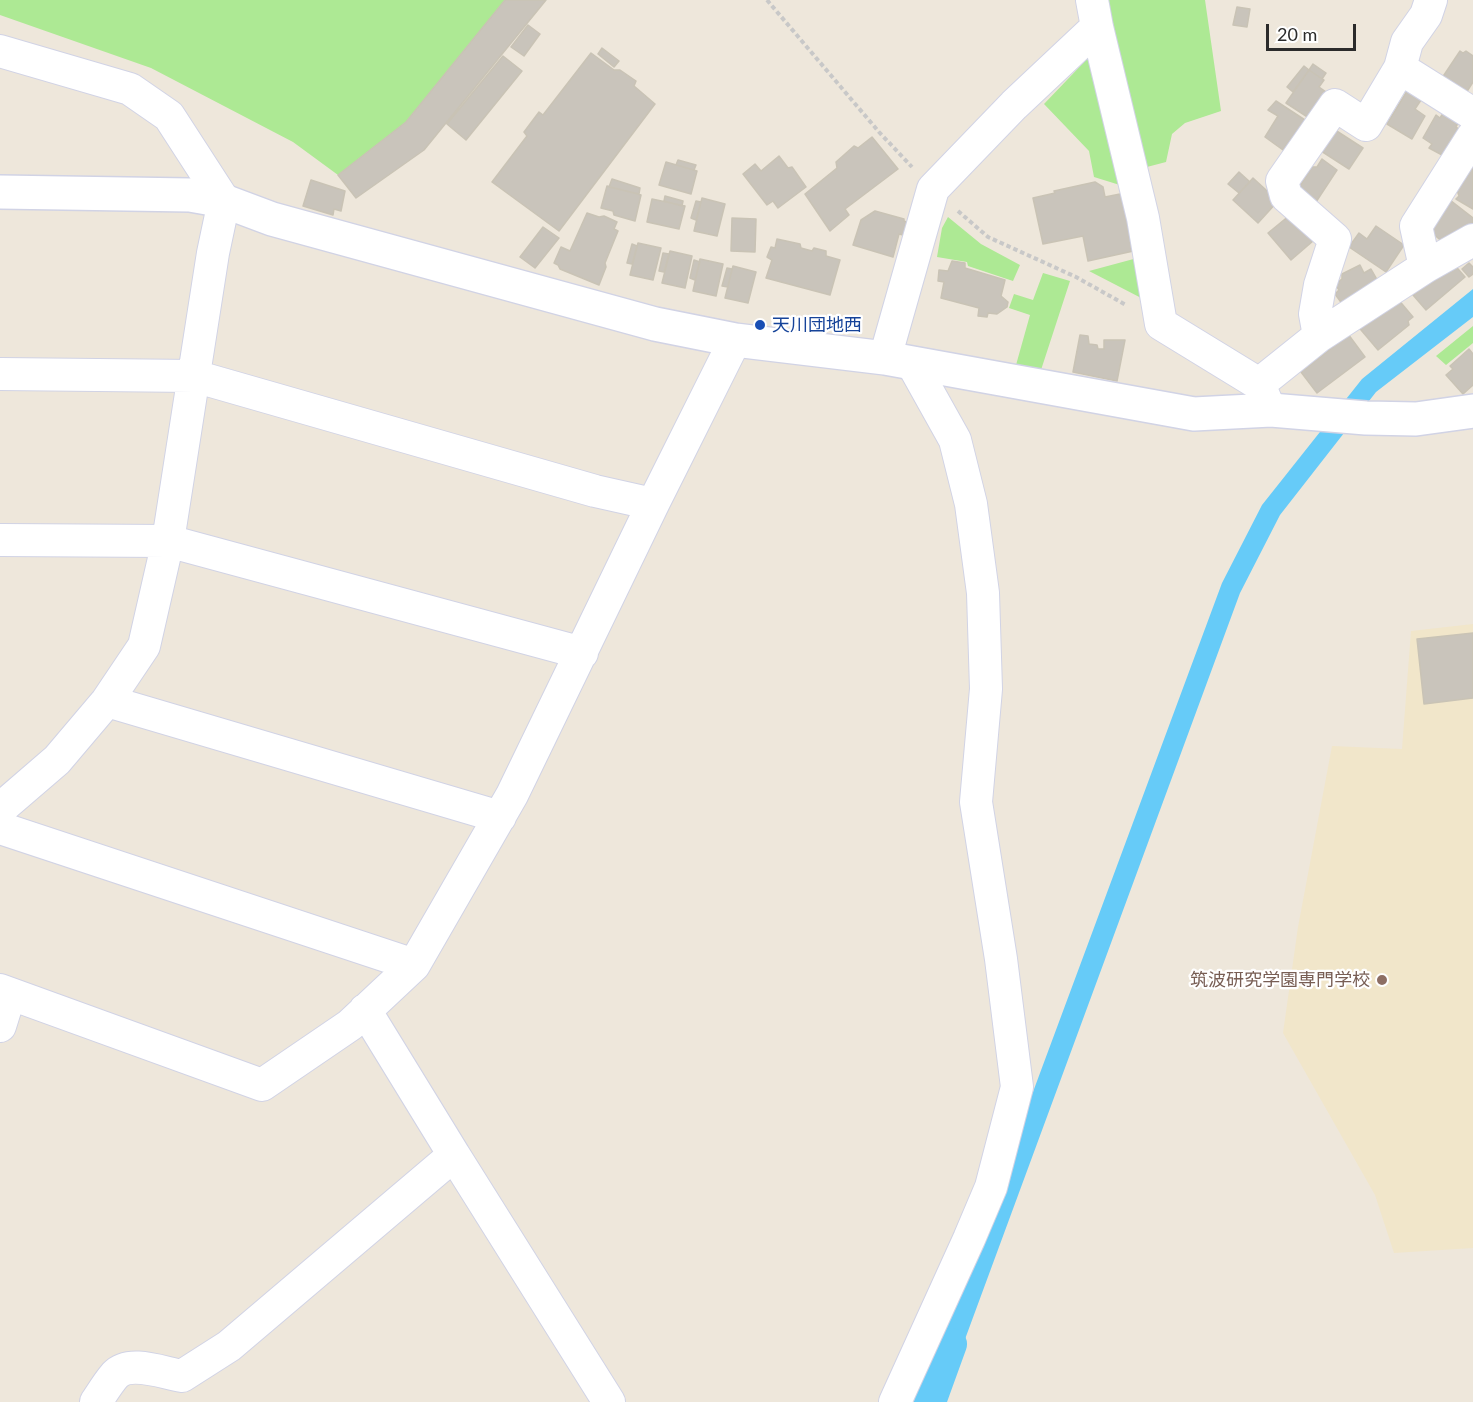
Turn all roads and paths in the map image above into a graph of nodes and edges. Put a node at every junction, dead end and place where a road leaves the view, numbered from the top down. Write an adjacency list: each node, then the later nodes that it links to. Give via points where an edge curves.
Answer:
1 (1431, 0): 4 (street, via 1426,15 1407,42)
2 (1095, 13): 13 (street, via 933,189); 16 (street, via 1143,218 1161,324)
3 (0, 51): 8 (street, via 130,89 169,116)
4 (1400, 68): 5 (street); 11 (street, via 1366,125 1335,105 1282,181 1286,196 1335,238 1315,314)
5 (1473, 114)
6 (1473, 136): 10 (street, via 1416,226)
7 (0, 192): 8 (street, via 190,195)
8 (224, 201): 12 (street, via 272,219 610,312); 15 (street)
9 (1473, 240): 10 (street)
10 (1425, 267): 11 (street)
11 (1319, 336): 16 (street)
12 (735, 340): 13 (street); 18 (street)
13 (898, 361): 16 (street, via 1194,414); 33 (street, via 955,440 971,504 983,593 986,689 976,802 1017,1087 990,1187)
14 (0, 374): 15 (street)
15 (194, 376): 18 (street); 19 (street)
16 (1265, 397): 17 (street, via 1328,414 1366,418 1416,419)
17 (1473, 411)
18 (652, 504): 21 (street)
19 (168, 541): 20 (street); 21 (street); 22 (street, via 144,646)
20 (2, 548)
21 (582, 653): 24 (street)
22 (107, 701): 23 (street, via 57,760); 24 (street)
23 (0, 809)
24 (500, 817): 26 (street)
25 (0, 828): 26 (street)
26 (414, 965): 28 (street)
27 (5, 992): 28 (street, via 262,1084 350,1025); 29 (street)
28 (365, 1010): 30 (street)
29 (0, 1026)
30 (454, 1155): 31 (street, via 229,1346 182,1376 139,1366 117,1373); 32 (street)
31 (96, 1402)
32 (609, 1402)
33 (895, 1402)

